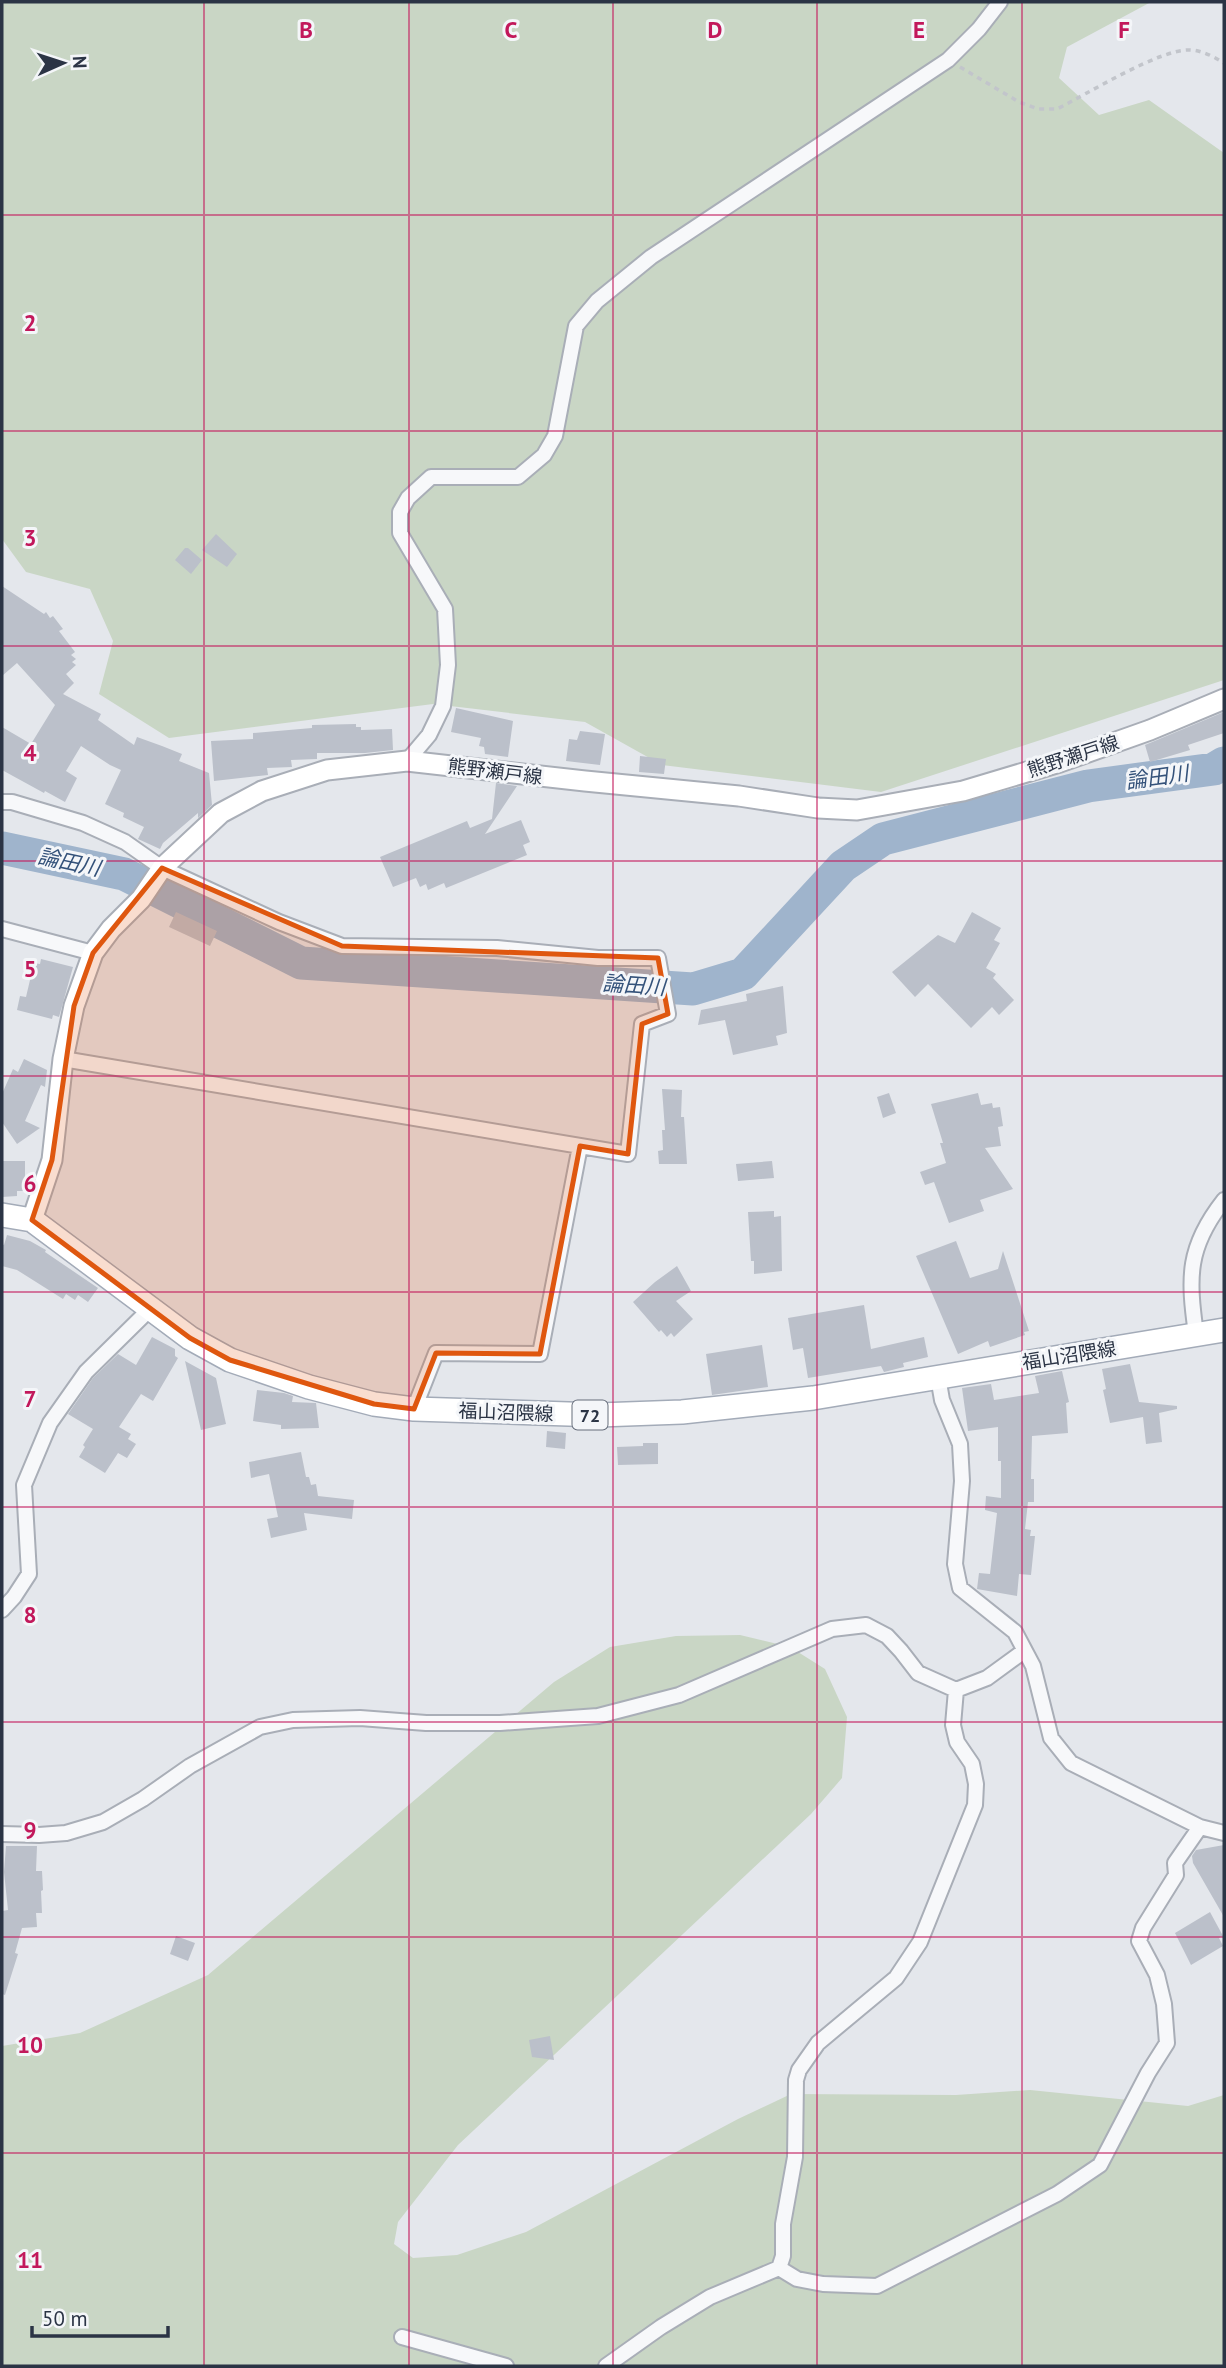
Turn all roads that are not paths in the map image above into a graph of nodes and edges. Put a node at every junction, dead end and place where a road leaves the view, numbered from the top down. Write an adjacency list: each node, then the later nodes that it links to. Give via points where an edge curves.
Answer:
1 (1000, 2): 3 (street, via 948,60 651,257 597,301 576,326 555,436 544,455 518,477 431,477 408,498 400,512 400,533 445,609 448,665 443,706 429,735)
2 (1224, 699): 3 (main road, 熊野瀬戸線, via 1060,762 963,791 857,810)
3 (407, 761): 5 (main road, 熊野瀬戸線, via 327,770 262,791 220,813)
4 (2, 802): 5 (street, via 83,823 125,842)
5 (162, 868): 7 (main road, 熊野瀬戸線); 9 (street, via 342,946 497,948 598,958 658,958 668,1014 642,1024 628,1154)
6 (2, 929): 7 (street)
7 (93, 953): 8 (main road, 熊野瀬戸線, via 74,1006)
8 (63, 1059): 9 (street); 12 (main road, 熊野瀬戸線, via 52,1160)
9 (580, 1146): 17 (street, via 540,1354 436,1353)
10 (1224, 1200): 15 (street, via 1206,1223 1194,1254 1190,1291)
11 (2, 1214): 12 (main road, 福山沼隈線 / 72)
12 (32, 1220): 13 (main road, 福山沼隈線 / 72)
13 (151, 1308): 17 (main road, 福山沼隈線 / 72, via 190,1338 230,1360 374,1405); 18 (street, via 86,1371 50,1423 24,1485 29,1574)
14 (1224, 1330): 15 (main road, 福山沼隈線 / 72)
15 (1196, 1334): 16 (main road, 福山沼隈線 / 72)
16 (938, 1377): 17 (main road, 福山沼隈線 / 72, via 813,1398 682,1412 599,1415); 19 (street, via 960,1444 962,1481 955,1564 960,1588 1015,1632)
17 (414, 1409)
18 (2, 1610)
19 (1024, 1651): 20 (street, via 987,1678); 21 (street, via 1033,1666 1051,1738 1071,1763)
20 (956, 1689): 23 (street, via 918,1674 887,1636 866,1625 832,1629 679,1695 598,1716 500,1723 293,1720 260,1727 103,1822 66,1833); 24 (street, via 953,1726 957,1742 972,1764 975,1805 920,1942 896,1978 818,2043 799,2070 795,2157)
21 (1200, 1827): 22 (street); 24 (street, via 1175,1863 1176,1875 1139,1941 1157,1975 1167,2043 1100,2165 1057,2193 877,2286 823,2284 797,2279)
22 (1224, 1833)
23 (2, 1835)
24 (779, 2268): 27 (street, via 710,2297)
25 (402, 2337): 26 (street)
26 (506, 2366)
27 (606, 2366)

